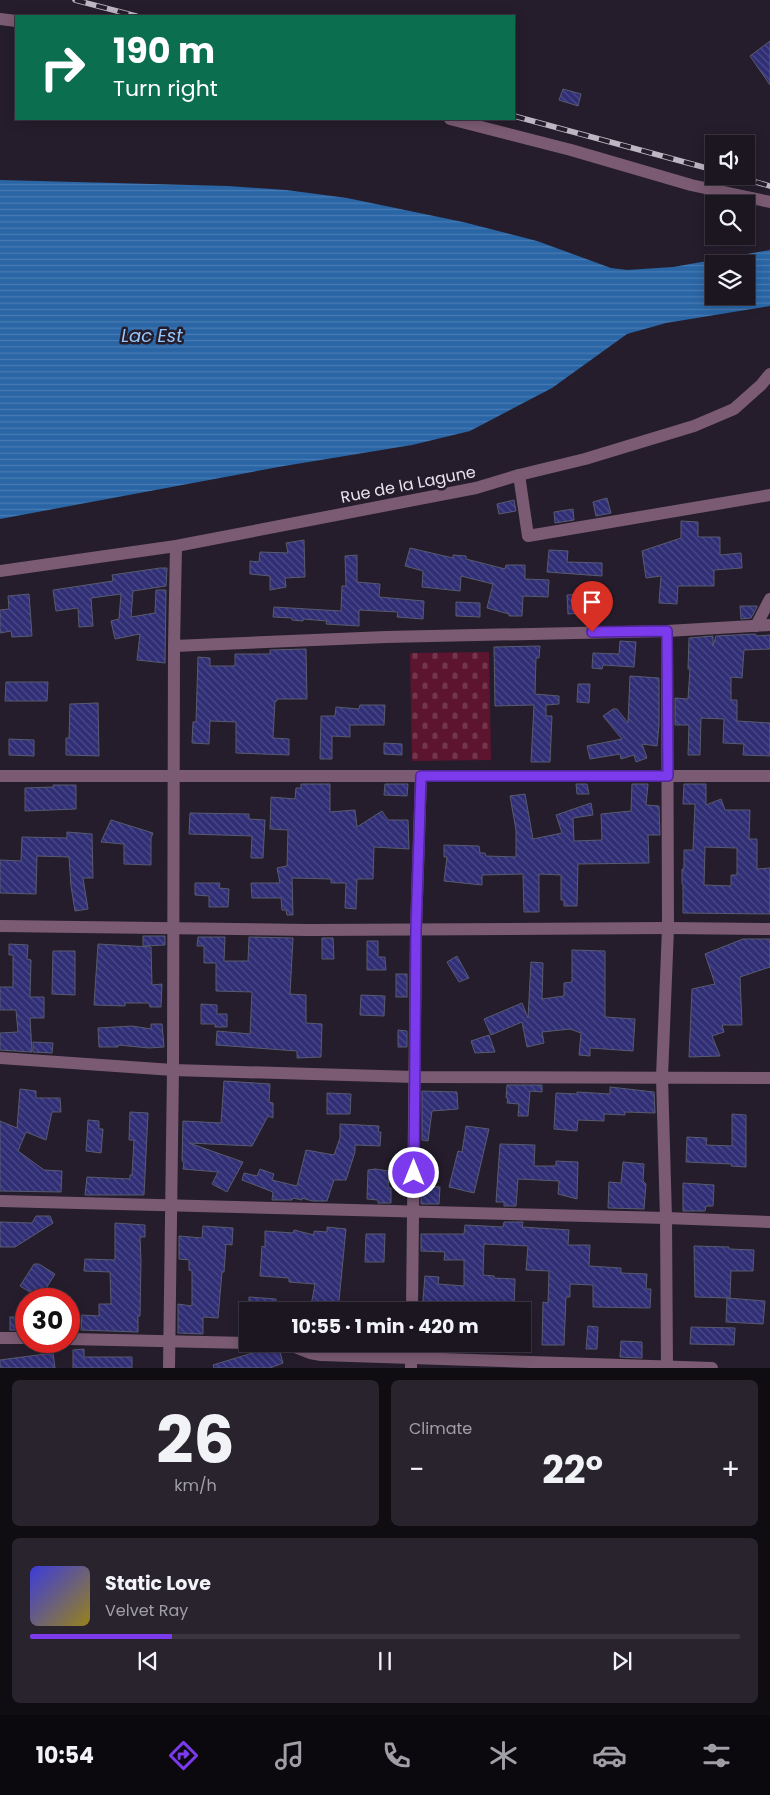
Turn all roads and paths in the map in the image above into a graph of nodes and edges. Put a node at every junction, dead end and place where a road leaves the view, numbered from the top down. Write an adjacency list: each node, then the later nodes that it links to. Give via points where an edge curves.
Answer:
1 (0, 19): 2 (street)
2 (15, 21)
3 (454, 120): 4 (street, via 691,185)
4 (770, 202)
5 (770, 374): 6 (street, Rue de la Lagune, via 734,409 694,426 585,460)
6 (519, 475): 7 (street, via 528,536); 8 (street, Rue de la Lagune, via 476,488)
7 (770, 495)
8 (176, 546): 9 (street, Rue de la Lagune); 14 (street)
9 (0, 571)
10 (770, 599): 12 (street)
11 (770, 625): 12 (street)
12 (756, 626): 13 (street)
13 (667, 631): 14 (street, via 386,637); 18 (street)
14 (174, 646): 16 (street)
15 (0, 776): 16 (street)
16 (174, 776): 17 (street); 21 (street)
17 (421, 776): 18 (street); 23 (street)
18 (668, 776): 19 (street); 22 (street)
19 (770, 776)
20 (0, 926): 21 (street)
21 (174, 928): 23 (street); 26 (street)
22 (668, 928): 23 (street); 24 (street); 28 (street)
23 (416, 929): 27 (street)
24 (770, 929)
25 (0, 1058): 26 (street)
26 (173, 1070): 27 (street); 31 (street)
27 (414, 1076): 28 (street); 32 (street)
28 (662, 1077): 29 (street); 33 (street)
29 (770, 1078)
30 (0, 1201): 31 (street)
31 (171, 1205): 32 (street); 39 (street)
32 (414, 1211): 33 (street); 35 (street)
33 (666, 1218): 34 (street); 43 (street)
34 (770, 1222)
35 (412, 1302)
36 (0, 1338): 37 (street)
37 (15, 1338)
38 (80, 1339): 39 (street)
39 (169, 1341): 40 (street); 44 (street)
40 (239, 1343)
41 (307, 1352): 42 (street)
42 (411, 1363): 43 (street)
43 (667, 1367): 45 (street)
44 (169, 1368)
45 (712, 1368)

